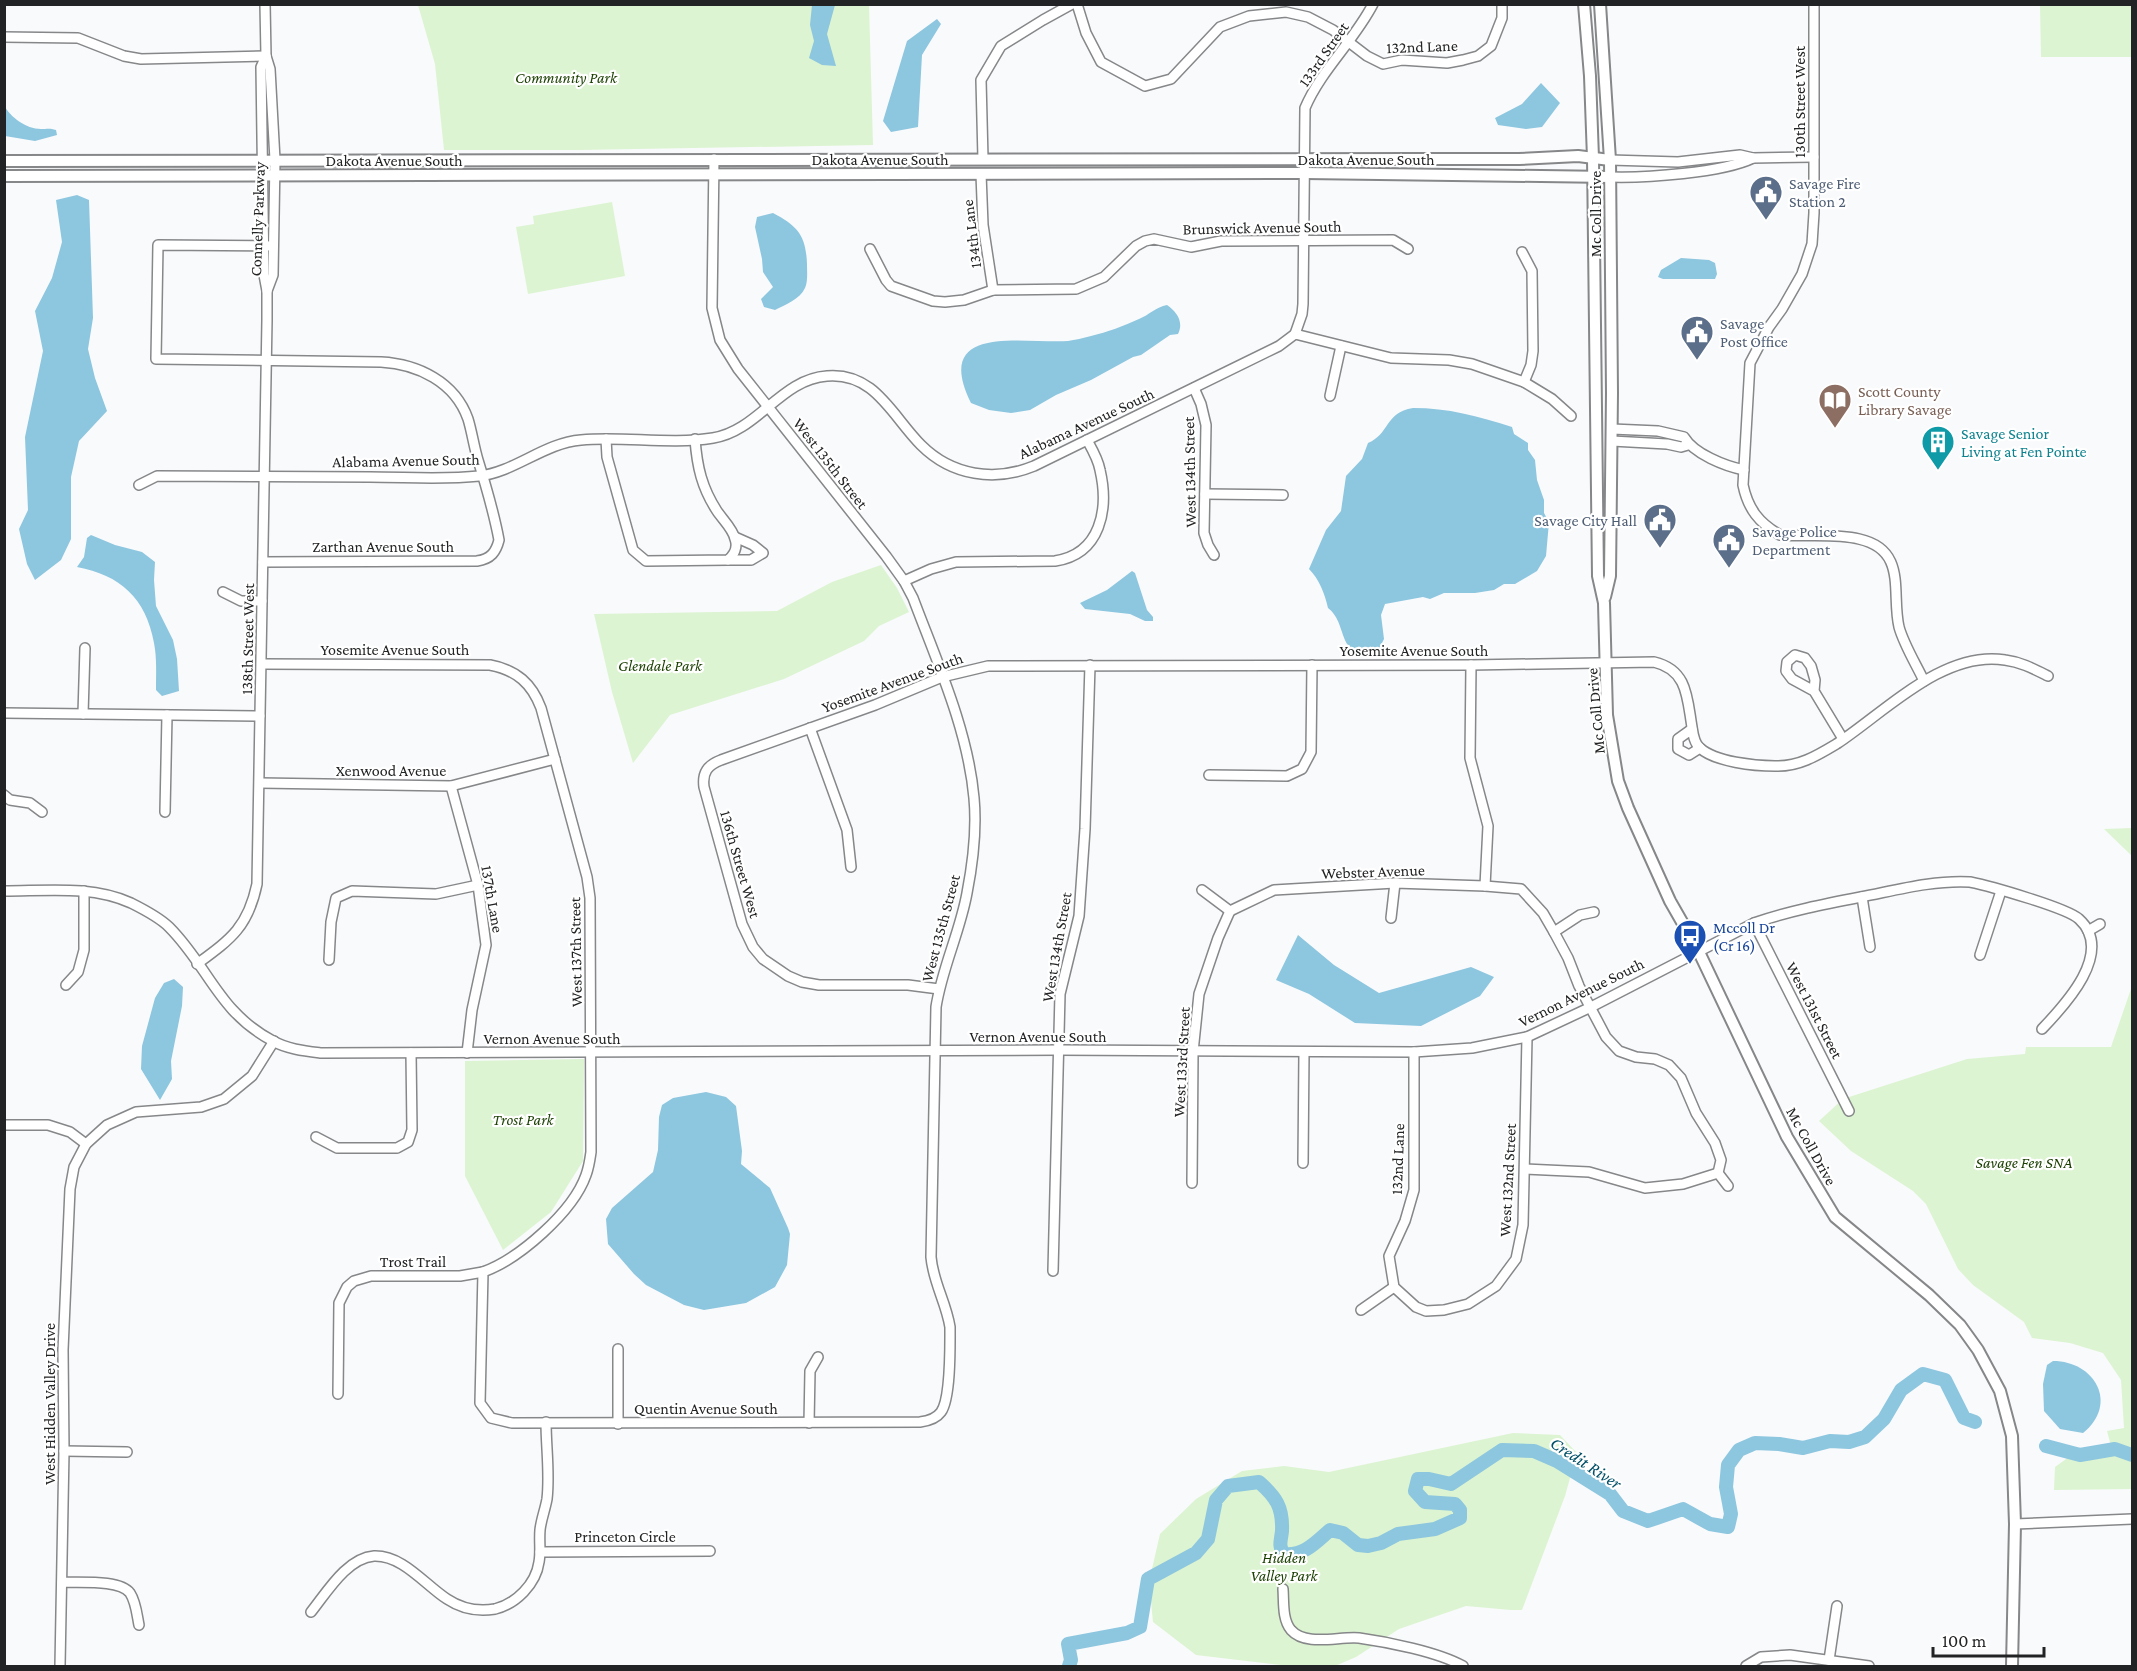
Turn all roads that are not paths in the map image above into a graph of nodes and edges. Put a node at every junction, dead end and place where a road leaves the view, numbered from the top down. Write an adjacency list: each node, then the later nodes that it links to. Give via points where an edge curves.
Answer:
1 (265, 4): 11 (street, Connelly Parkway)
2 (1072, 4): 16 (street, via 1001,46 981,80)
3 (1077, 4): 10 (street, 132nd Lane, via 1101,62 1145,86 1171,79 1220,27 1249,16 1286,12 1308,17)
4 (1373, 4): 10 (street, 133rd Street)
5 (1502, 4): 10 (street, 132nd Lane, via 1502,18 1491,46 1478,56 1463,60 1402,60 1383,64)
6 (1584, 4): 13 (main road, Mc Coll Drive)
7 (1600, 4): 20 (main road, Mc Coll Drive)
8 (1814, 4): 12 (street, 130th Street West)
9 (4, 37): 11 (street, via 78,38 132,58)
10 (1349, 42): 17 (street, 133rd Street, via 1313,90 1305,108)
11 (266, 56): 18 (street, Connelly Parkway, via 261,67); 19 (street, Connelly Parkway)
12 (1814, 157): 14 (street, Dakota Avenue South); 49 (street, 130th Street West, via 1814,221 1809,258 1795,290 1768,327 1750,363)
13 (1593, 158): 17 (main road, Dakota Avenue South); 20 (main road, Dakota Avenue South); 28 (main road, Mc Coll Drive)
14 (1753, 158): 20 (street, Dakota Avenue South, via 1740,155 1678,162); 29 (street, Dakota Avenue South, via 1741,164 1690,173)
15 (714, 159): 16 (main road, Dakota Avenue South); 19 (main road, Dakota Avenue South); 23 (street, West 135th Street)
16 (983, 159): 17 (main road, Dakota Avenue South)
17 (1306, 159): 22 (street)
18 (262, 160): 19 (main road, Dakota Avenue South); 21 (main road, Dakota Avenue South); 25 (street, Connelly Parkway)
19 (274, 160): 26 (street, Connelly Parkway)
20 (1610, 160): 29 (main road, Mc Coll Drive)
21 (4, 161)
22 (1305, 173): 24 (main road, Dakota Avenue South); 28 (main road, Dakota Avenue South); 30 (street)
23 (714, 174): 24 (main road, Dakota Avenue South); 26 (main road, Dakota Avenue South); 43 (street, West 135th Street, via 714,319 730,359)
24 (981, 174): 35 (street, 134th Lane, via 983,225)
25 (261, 175): 26 (main road, Dakota Avenue South); 27 (main road, Dakota Avenue South); 31 (street, Connelly Parkway)
26 (274, 175): 31 (street, Connelly Parkway)
27 (4, 176)
28 (1593, 176): 29 (main road, Dakota Avenue South); 62 (main road, Mc Coll Drive, via 1598,576)
29 (1610, 177): 45 (main road, Mc Coll Drive)
30 (1304, 240): 33 (street, Brunswick Avenue South, via 1393,240); 35 (street, Brunswick Avenue South, via 1221,241 1191,247 1154,239 1136,246 1104,278 1085,287); 37 (street, via 1302,314)
31 (268, 246): 36 (street, Connelly Parkway, via 264,275); 39 (street, via 158,245 156,359)
32 (870, 249): 35 (street, Brunswick Avenue South, via 891,286 933,300 955,302)
33 (1408, 249)
34 (1522, 252): 40 (street, via 1532,271 1533,351)
35 (993, 290)
36 (267, 291): 39 (street, 138th Street West)
37 (1294, 334): 38 (street); 41 (street, Alabama Avenue South, via 1279,346)
38 (1341, 346): 40 (street, via 1391,358 1460,361); 42 (street)
39 (266, 360): 50 (street, 138th Street West); 51 (street, via 400,363 419,369 454,395 468,419)
40 (1524, 382): 44 (street)
41 (1194, 388): 48 (street, Alabama Avenue South); 53 (street, West 134th Street, via 1206,425)
42 (1330, 396)
43 (768, 407): 47 (street, Alabama Avenue South, via 732,433); 48 (street, Alabama Avenue South, via 807,380 830,375 854,379 874,390 921,446 956,469 982,475 1023,470); 59 (street, West 135th Street)
44 (1571, 416)
45 (1612, 435): 49 (street, via 1688,445 1718,463); 62 (main road, Mc Coll Drive, via 1610,576)
46 (606, 439): 47 (street, Alabama Avenue South); 51 (street, Alabama Avenue South, via 560,444); 57 (street, via 607,457 633,550 646,561)
47 (695, 440): 55 (street, via 704,487)
48 (1088, 440): 59 (street, via 1100,469 1101,519 1093,538 1077,554 1055,561 956,562)
49 (1744, 470): 72 (street, 130th Street West, via 1743,485 1750,508 1771,530 1780,535 1860,539 1881,550 1896,574 1900,631)
50 (264, 476): 51 (street, Alabama Avenue South); 52 (street, Alabama Avenue South, via 157,476); 58 (street, 138th Street West)
51 (483, 476): 58 (street, Zarthan Avenue South, via 499,540 490,557 477,561)
52 (139, 484)
53 (1205, 494): 54 (street); 56 (street, West 134th Street, via 1204,533)
54 (1283, 495)
55 (735, 537): 57 (street, via 736,549); 57 (street, via 763,553 751,560)
56 (1214, 555)
57 (728, 560)
58 (263, 562): 61 (street, 138th Street West)
59 (904, 581): 70 (street, West 135th Street)
60 (223, 592): 61 (street, via 241,601)
61 (262, 601): 65 (street, 138th Street West)
62 (1604, 603): 64 (main road, Mc Coll Drive)
63 (85, 648): 75 (street)
64 (1605, 663): 68 (street, Yosemite Avenue South); 79 (street, Yosemite Avenue South, via 1654,662 1670,668 1682,680); 107 (main road, Mc Coll Drive, via 1607,715 1618,782 1670,901)
65 (262, 664): 71 (street, Yosemite Avenue South, via 490,665); 77 (street, 138th Street West)
66 (1090, 665): 67 (street, Yosemite Avenue South); 70 (street, Yosemite Avenue South, via 988,666); 117 (street, West 134th Street, via 1079,916 1060,994)
67 (1312, 665): 68 (street, Yosemite Avenue South); 84 (street, via 1311,752 1302,769 1287,776)
68 (1471, 665): 93 (street, via 1470,758 1488,826)
69 (2048, 676): 72 (street, via 2013,661 1982,659 1958,664)
70 (942, 677): 78 (street, Yosemite Avenue South); 112 (street, West 135th Street, via 966,744 975,816 967,896)
71 (524, 679): 82 (street, West 137th Street, via 541,708)
72 (1924, 681): 80 (street)
73 (1814, 691): 80 (street)
74 (4, 713): 75 (street)
75 (83, 714): 76 (street)
76 (167, 716): 77 (street); 89 (street)
77 (260, 716): 85 (street, 138th Street West)
78 (810, 728): 83 (street, Yosemite Avenue South, via 715,762); 90 (street, via 847,830)
79 (1692, 729): 81 (street, Yosemite Avenue South); 81 (street, via 1678,739 1678,749 1689,755)
80 (1844, 739): 81 (street, via 1812,758 1777,766 1732,761)
81 (1700, 748)
82 (555, 759): 86 (street, Xenwood Avenue); 118 (street, West 137th Street, via 590,898)
83 (704, 772): 112 (street, 136th Street West, via 704,787 742,924 763,959 788,976 819,985)
84 (1209, 775)
85 (260, 783): 86 (street, Xenwood Avenue); 110 (street, 138th Street West, via 257,884 252,905 235,934)
86 (451, 786): 92 (street, 137th Lane)
87 (4, 795): 88 (street, via 10,800 30,803)
88 (42, 812)
89 (165, 813)
90 (851, 867)
91 (1395, 884): 93 (street, Webster Avenue); 99 (street, Webster Avenue, via 1274,890); 101 (street)
92 (478, 885): 109 (street, via 436,894 352,891 336,898); 124 (street, 137th Lane, via 486,945)
93 (1485, 886): 105 (street, Webster Avenue, via 1521,889)
94 (1202, 890): 99 (street)
95 (4, 891): 96 (street, Vernon Avenue South)
96 (84, 891): 110 (street, Vernon Avenue South, via 130,903 153,916 168,926); 111 (street, via 84,950 78,972)
97 (2001, 891): 98 (street, Vernon Avenue South, via 1955,881); 104 (street, Vernon Avenue South, via 2074,915); 108 (street)
98 (1862, 897): 102 (street, Vernon Avenue South); 106 (street)
99 (1230, 911): 120 (street, West 133rd Street, via 1199,994)
100 (1594, 912): 105 (street, via 1580,915)
101 (1391, 918)
102 (1754, 923): 107 (street, Vernon Avenue South); 125 (street, West 131st Street)
103 (2100, 924): 104 (street)
104 (2088, 931): 114 (street, via 2090,956 2076,991)
105 (1554, 932): 113 (street)
106 (1870, 947)
107 (1698, 950): 113 (street, Vernon Avenue South); 148 (main road, Mc Coll Drive, via 1787,1137 1835,1217 1929,1295 1960,1325 1978,1350 2000,1391 2012,1436)
108 (1980, 955)
109 (329, 960)
110 (197, 964): 116 (street, Vernon Avenue South, via 243,1022)
111 (66, 985)
112 (939, 989): 119 (street, West 135th Street)
113 (1591, 1007): 115 (street, Vernon Avenue South); 131 (street, via 1606,1037 1619,1052 1655,1059 1681,1078 1715,1143 1721,1160)
114 (2042, 1029)
115 (1527, 1037): 122 (street, Vernon Avenue South, via 1472,1048); 130 (street, West 132nd Street)
116 (274, 1041): 123 (street, Vernon Avenue South, via 321,1053); 128 (street, via 252,1076 224,1099 201,1107 136,1112 107,1125)
117 (1059, 1050): 119 (street, Vernon Avenue South); 120 (street, Vernon Avenue South); 134 (street, West 134th Street)
118 (592, 1052): 119 (street, Vernon Avenue South); 124 (street, Vernon Avenue South); 135 (street, West 137th Street, via 592,1137 586,1175 573,1198 527,1248)
119 (935, 1052): 141 (street, West 135th Street, via 931,1257 950,1327 946,1399)
120 (1193, 1052): 121 (street, Vernon Avenue South); 132 (street, West 133rd Street)
121 (1304, 1052): 122 (street, Vernon Avenue South); 129 (street)
122 (1414, 1052): 136 (street, 132nd Lane, via 1414,1190 1389,1256)
123 (411, 1053): 124 (street, Vernon Avenue South); 127 (street, via 412,1130 408,1142 397,1148 337,1148)
124 (467, 1053)
125 (1849, 1111)
126 (4, 1125): 128 (street, via 48,1125 70,1132)
127 (315, 1137)
128 (86, 1144): 145 (street, West Hidden Valley Drive, via 74,1167 70,1189 63,1350)
129 (1303, 1162)
130 (1525, 1168): 131 (street, via 1589,1172 1645,1188 1683,1184); 136 (street, West 132nd Street, via 1524,1225 1516,1259 1496,1286 1457,1308 1426,1311)
131 (1718, 1173): 133 (street)
132 (1192, 1184)
133 (1728, 1186)
134 (1053, 1271)
135 (483, 1272): 140 (street, Trost Trail, via 460,1276 371,1276 354,1281 339,1303); 142 (street, Quentin Avenue South, via 480,1403 491,1418 512,1423)
136 (1394, 1287): 137 (street)
137 (1361, 1310)
138 (618, 1349): 144 (street)
139 (818, 1357): 143 (street, via 810,1371)
140 (338, 1394)
141 (938, 1415): 143 (street, Quentin Avenue South, via 920,1422)
142 (546, 1422): 144 (street, Quentin Avenue South); 150 (street, via 547,1492)
143 (809, 1423): 144 (street, Quentin Avenue South)
144 (618, 1424)
145 (64, 1451): 146 (street); 151 (street, West Hidden Valley Drive)
146 (127, 1452)
147 (2133, 1518): 148 (street)
148 (2015, 1524): 161 (main road, Mc Coll Drive)
149 (710, 1551): 150 (street, Princeton Circle)
150 (540, 1552): 154 (street, via 537,1572 526,1590 497,1608 464,1608 392,1559 374,1556 348,1568)
151 (62, 1582): 155 (street, via 117,1584 129,1592); 157 (street, West Hidden Valley Drive)
152 (1283, 1589): 158 (street, via 1285,1619 1298,1635 1359,1638)
153 (1837, 1606): 156 (street)
154 (311, 1612)
155 (139, 1625)
156 (1829, 1660): 159 (street, via 1790,1655 1761,1657); 160 (street)
157 (60, 1666)
158 (1463, 1666)
159 (1746, 1666)
160 (1869, 1666)
161 (2012, 1666)

